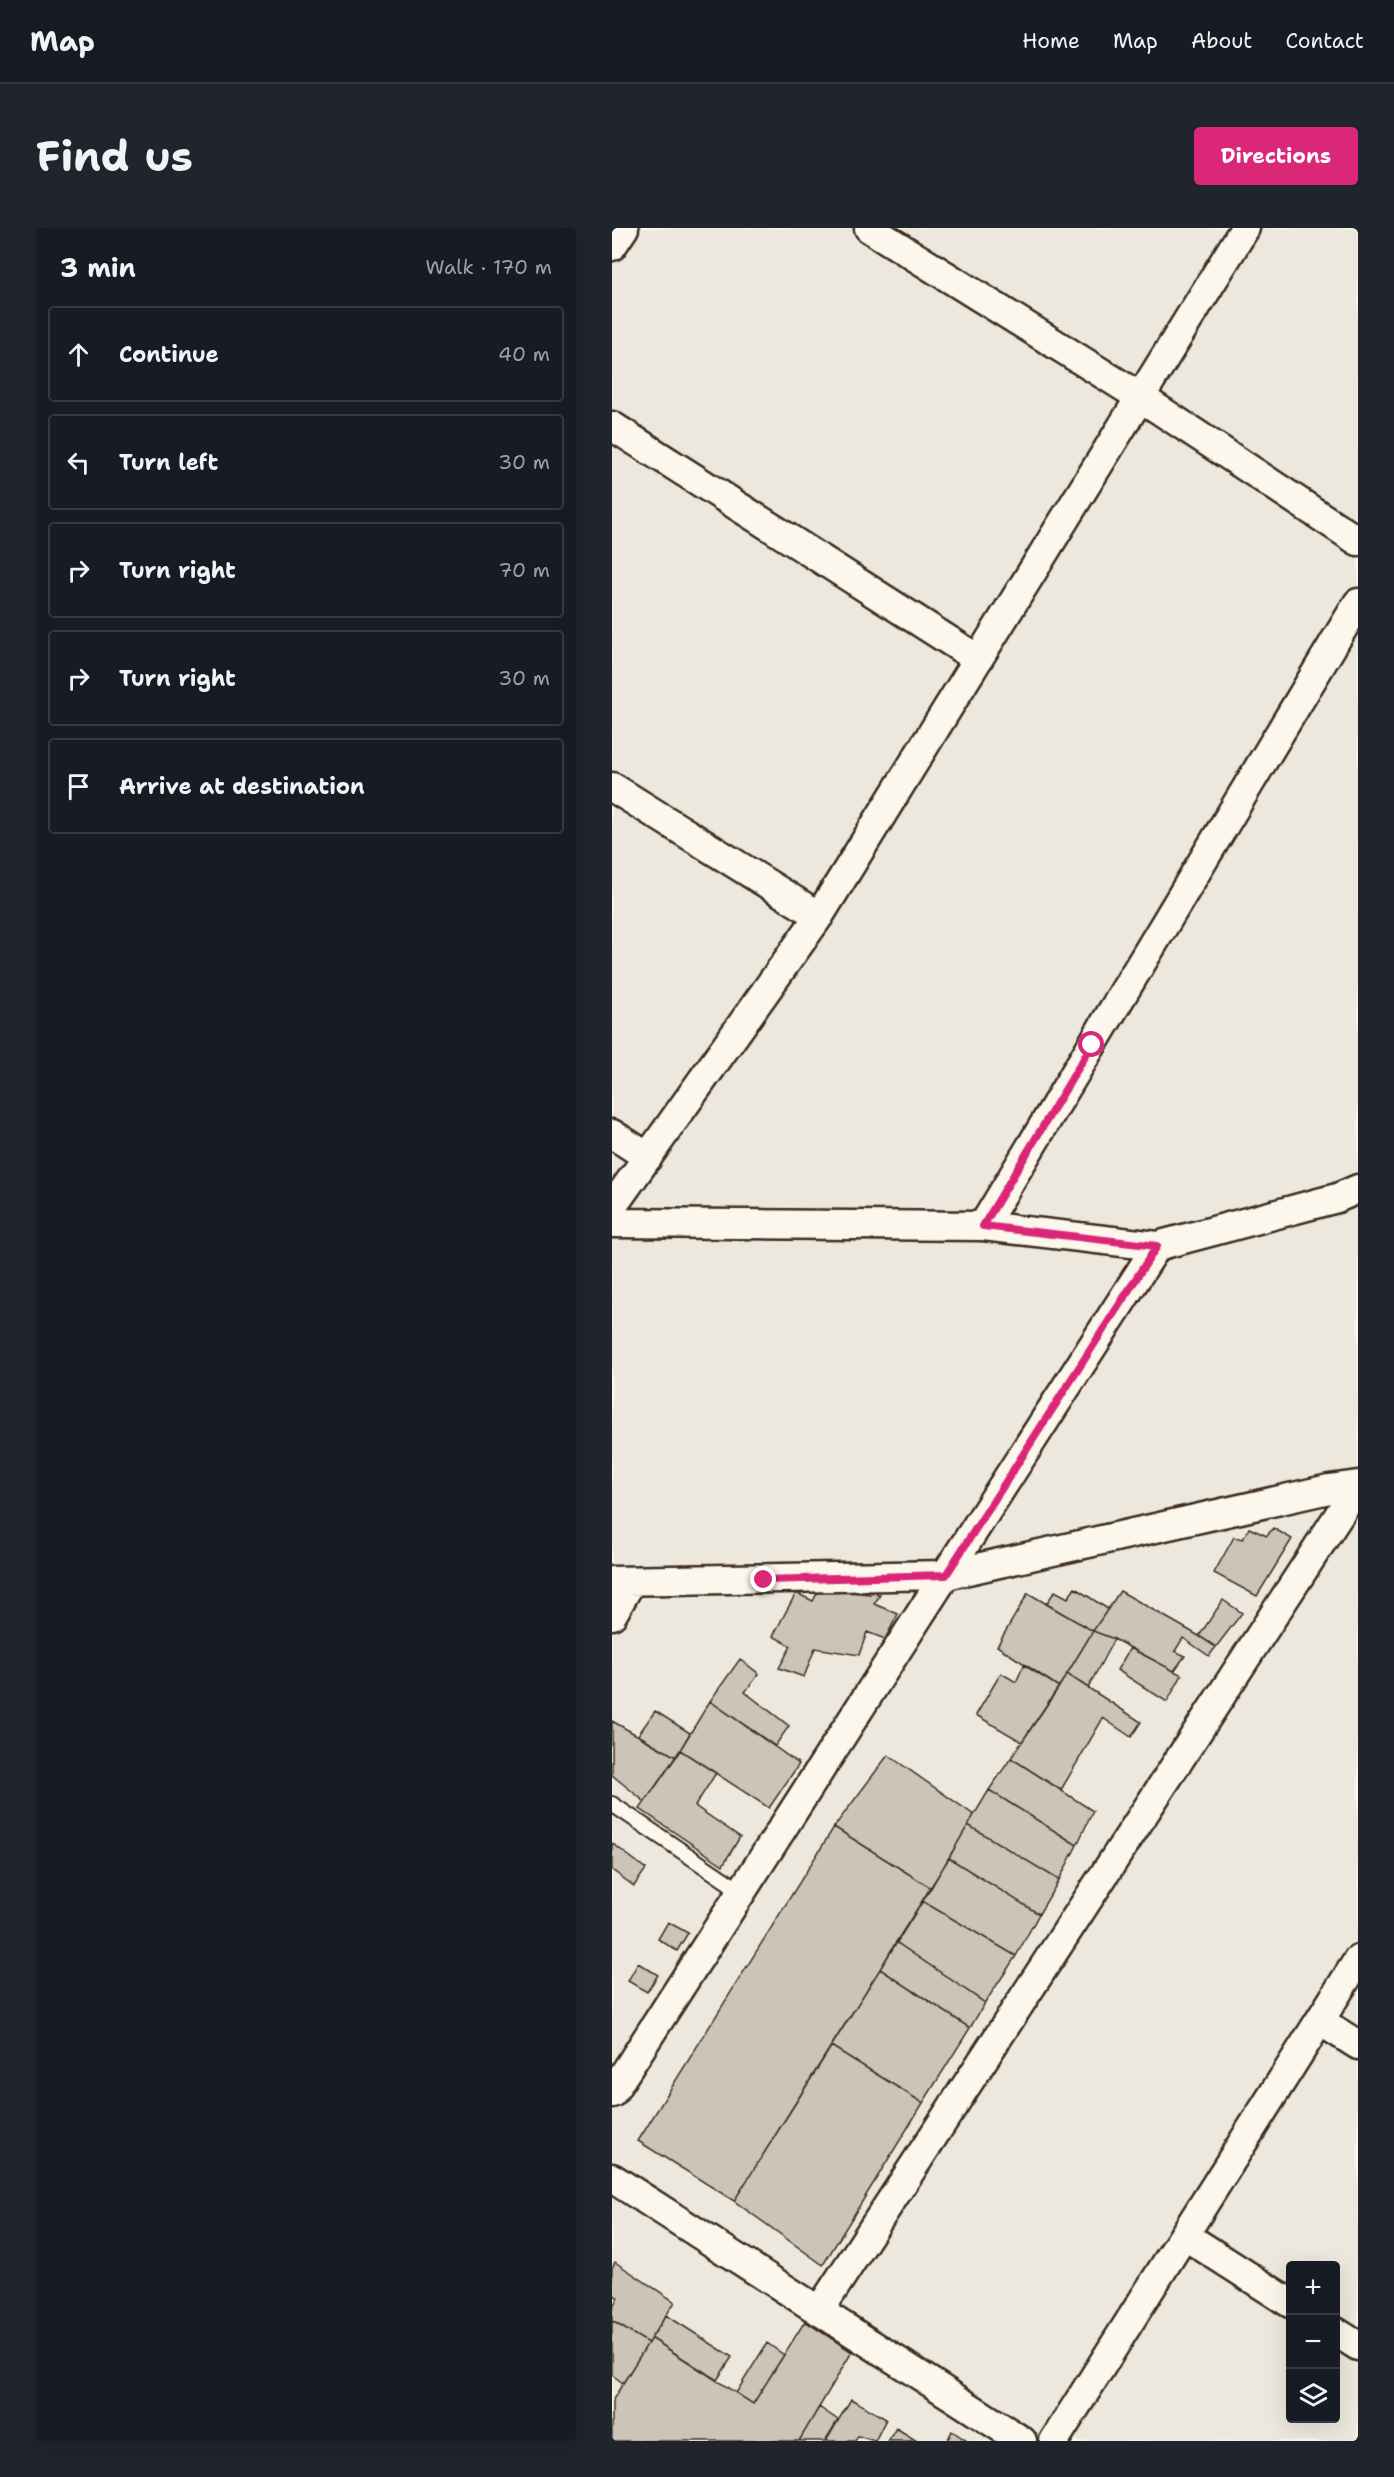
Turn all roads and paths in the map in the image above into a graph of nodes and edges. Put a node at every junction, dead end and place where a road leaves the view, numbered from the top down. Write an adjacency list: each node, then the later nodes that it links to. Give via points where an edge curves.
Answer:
1 (624, 228): 4 (street)
2 (869, 228): 5 (street)
3 (1245, 228): 5 (street)
4 (612, 246)
5 (1140, 397): 7 (street); 9 (street)
6 (612, 426): 9 (street)
7 (1358, 541)
8 (1358, 603): 17 (street)
9 (978, 659): 11 (street)
10 (612, 788): 11 (street)
11 (819, 916): 13 (street)
12 (612, 1134): 13 (street)
13 (648, 1157): 15 (street)
14 (1358, 1189): 18 (street)
15 (612, 1207)
16 (612, 1223): 17 (street)
17 (983, 1226): 18 (street)
18 (1157, 1246): 20 (street)
19 (1358, 1485): 20 (street, via 1329,1488); 32 (street)
20 (946, 1575): 21 (street); 24 (street)
21 (621, 1582): 22 (street)
22 (612, 1615)
23 (612, 1804): 24 (lane)
24 (741, 1891): 28 (street)
25 (1358, 1960): 26 (street)
26 (1320, 2021): 27 (street); 30 (street)
27 (1358, 2045)
28 (612, 2093)
29 (612, 2178): 32 (street)
30 (1184, 2235): 31 (street); 36 (street)
31 (1286, 2300)
32 (819, 2311): 35 (street)
33 (1340, 2335): 34 (street)
34 (1358, 2346)
35 (1022, 2441)
36 (1054, 2441)

